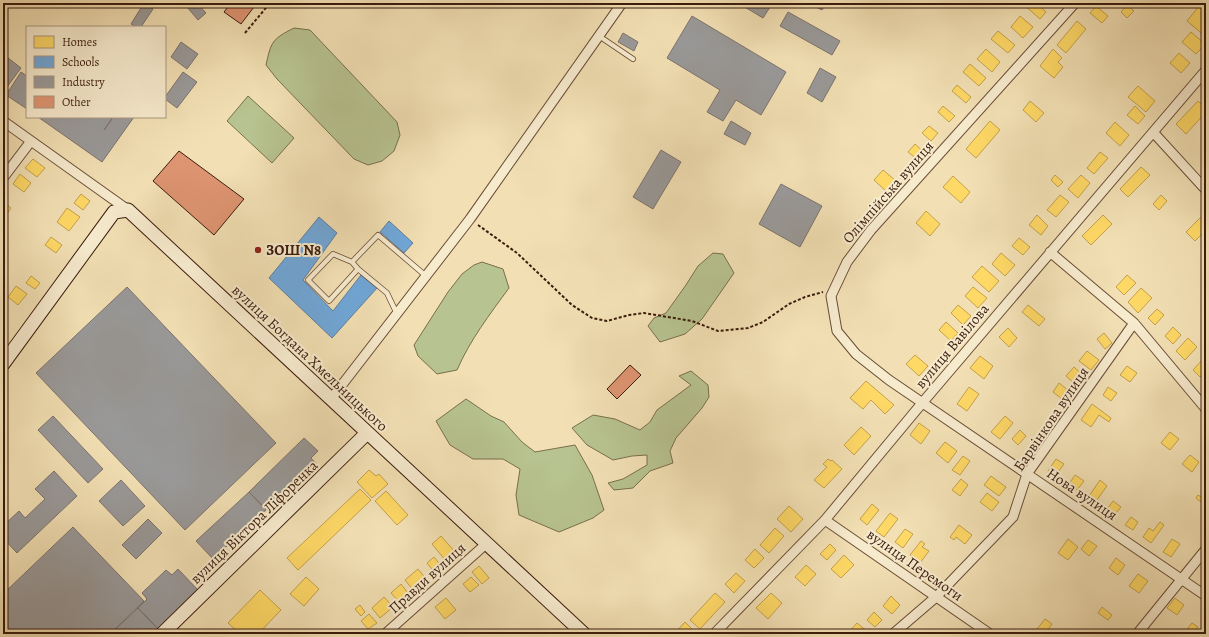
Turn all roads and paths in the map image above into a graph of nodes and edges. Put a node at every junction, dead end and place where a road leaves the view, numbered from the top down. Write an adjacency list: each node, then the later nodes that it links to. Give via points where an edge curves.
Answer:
1 (270, 3): 4 (path)
2 (622, 3): 5 (street)
3 (1075, 3): 19 (street, Олімпійська вулиця, via 870,230 847,262)
4 (245, 33)
5 (599, 36): 6 (lane); 14 (street)
6 (633, 59)
7 (1206, 70): 9 (street, вулиця Вавілова)
8 (3, 121): 10 (street, вулиця Богдана Хмельницького)
9 (1153, 132): 12 (street); 15 (street, вулиця Вавілова)
10 (31, 141): 11 (street); 13 (street, вулиця Богдана Хмельницького)
11 (3, 178)
12 (1206, 190)
13 (128, 210): 22 (street, via 114,212); 23 (street, вулиця Богдана Хмельницького)
14 (470, 219): 18 (street); 19 (path, via 517,253 572,305 592,318 607,321 644,313 692,321 718,331 748,328 763,322 795,302)
15 (1050, 252): 21 (street); 24 (street, вулиця Вавілова)
16 (352, 262): 17 (lane); 17 (lane, via 333,254 308,280 329,301); 18 (lane, via 378,235)
17 (358, 269): 20 (lane, via 387,293)
18 (426, 276): 20 (street)
19 (835, 287): 24 (street, Олімпійська вулиця, via 831,296 837,331 856,354)
20 (397, 314): 23 (street)
21 (1134, 323): 25 (street); 27 (street, Барвінкова вулиця)
22 (3, 364)
23 (331, 399): 26 (street, вулиця Богдана Хмельницького)
24 (922, 402): 27 (street, Нова вулиця); 28 (street, вулиця Вавілова)
25 (1206, 408)
26 (367, 433): 29 (street, вулиця Богдана Хмельницького); 34 (street, вулиця Віктора Ліфоренка)
27 (1027, 474): 31 (street, Нова вулиця); 33 (street, Барвінкова вулиця, via 1014,517)
28 (825, 520): 33 (street, вулиця Перемоги); 37 (street, вулиця Вавілова)
29 (486, 544): 35 (street, Правди вулиця); 36 (street, вулиця Богдана Хмельницького)
30 (1206, 549): 31 (street)
31 (1182, 579): 32 (street, Нова вулиця); 40 (street)
32 (1206, 596)
33 (936, 597): 38 (street, Барвінкова вулиця); 39 (street, вулиця Перемоги)
34 (162, 634)
35 (385, 634)
36 (584, 634)
37 (714, 634)
38 (893, 634)
39 (990, 634)
40 (1137, 634)

